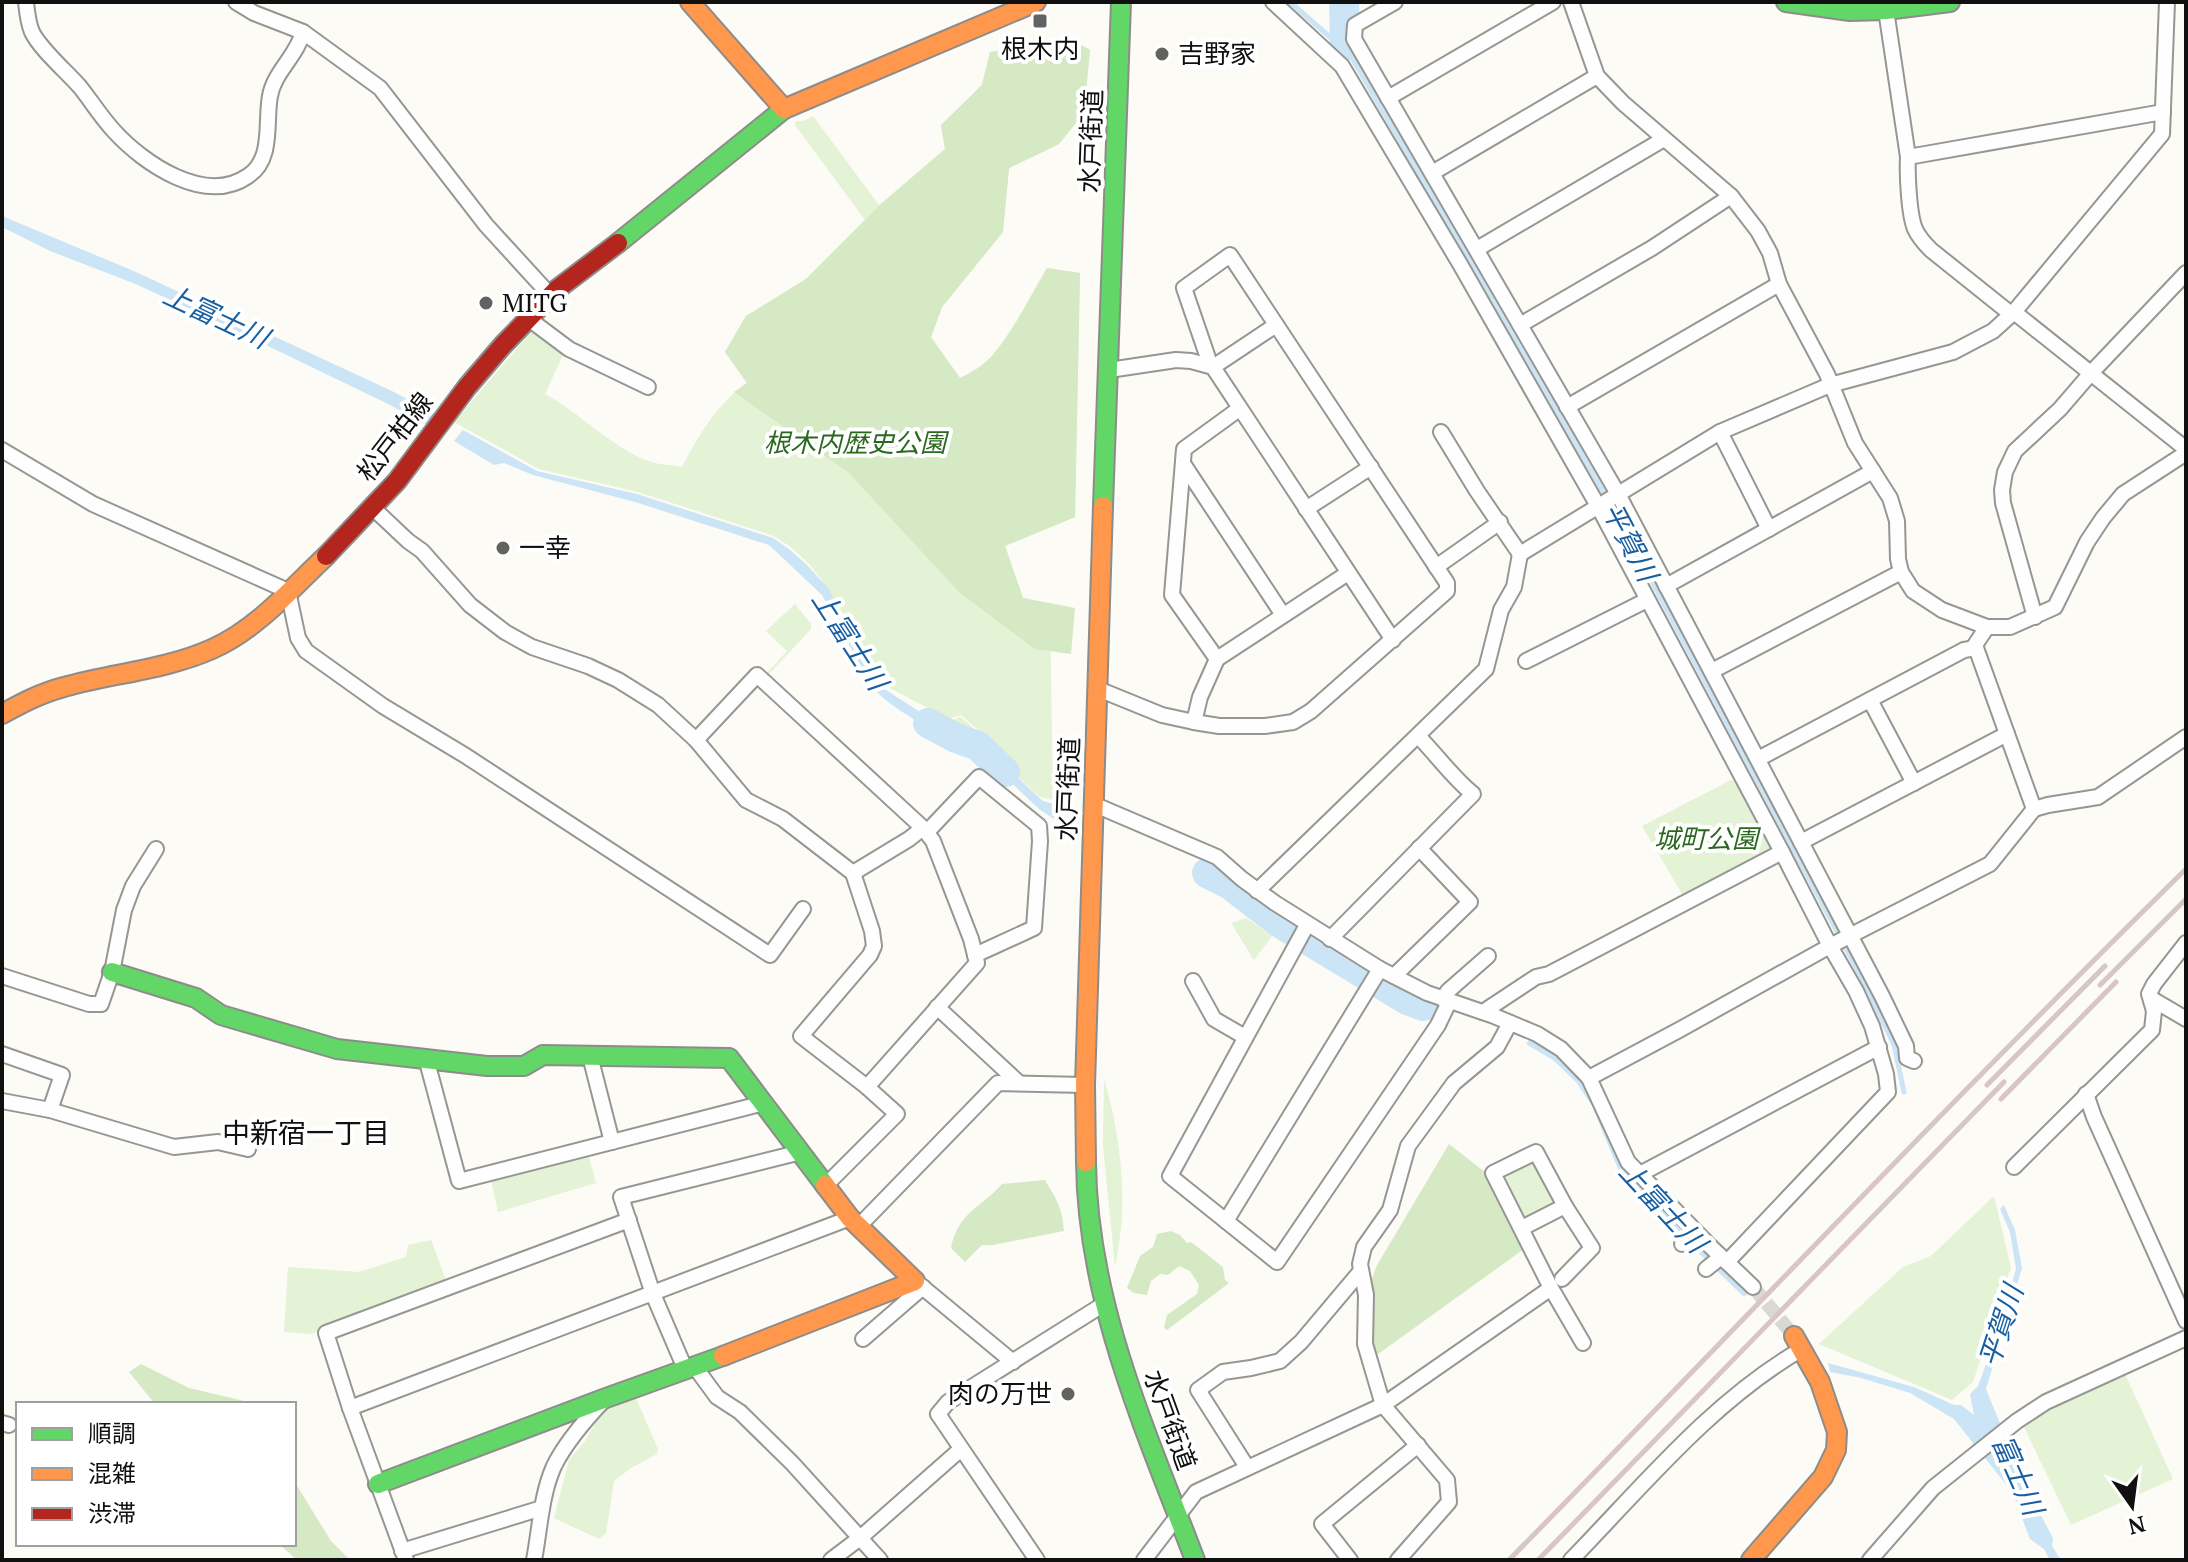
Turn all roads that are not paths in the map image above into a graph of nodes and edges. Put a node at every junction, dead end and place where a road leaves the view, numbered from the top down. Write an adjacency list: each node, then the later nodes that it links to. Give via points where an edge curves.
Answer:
1 (41, 2): 13 (street)
2 (236, 2): 15 (street)
3 (690, 2): 18 (main road)
4 (1036, 2): 18 (main road, 松戸柏線)
5 (1121, 2): 33 (main road, 水戸街道)
6 (1273, 2): 47 (street, via 1342,66)
7 (1395, 2): 17 (street, via 1355,25 1354,39)
8 (1553, 2): 17 (street)
9 (1571, 2): 16 (street)
10 (1786, 2): 14 (main road)
11 (1950, 2): 14 (main road)
12 (2167, 2): 19 (street)
13 (27, 7): 15 (street, via 37,39 115,133 173,176 211,186 246,178 263,158 270,95)
14 (1886, 10): 21 (street)
15 (303, 32): 27 (street, via 380,88 486,225)
16 (1597, 76): 20 (street); 22 (street)
17 (1388, 98): 22 (street)
18 (784, 109): 27 (main road, 松戸柏線)
19 (2163, 112): 21 (street); 28 (street, via 2162,134)
20 (1664, 139): 23 (street); 24 (street)
21 (1908, 157): 28 (street, via 1914,227 1922,240)
22 (1432, 173): 24 (street)
23 (1731, 196): 26 (street, via 1770,253); 31 (street)
24 (1477, 249): 31 (street)
25 (2186, 273): 34 (street)
26 (1779, 284): 35 (street); 37 (street)
27 (550, 295): 29 (main road, 松戸柏線)
28 (2012, 313): 34 (street); 35 (street, via 1993,331 1953,352)
29 (529, 319): 36 (street, via 569,349); 48 (main road, 松戸柏線, via 478,373)
30 (1276, 325): 32 (street); 32 (street, via 1230,255 1184,288); 44 (street)
31 (1520, 325): 37 (street)
32 (1213, 367): 33 (street, via 1176,360); 38 (street)
33 (1109, 370): 67 (main road, 水戸街道)
34 (2091, 373): 42 (street); 60 (street, via 2015,451 2005,472 2003,503)
35 (1830, 385): 40 (street); 45 (street)
36 (648, 387)
37 (1567, 407): 46 (street)
38 (1239, 409): 43 (street, via 1184,449); 49 (street)
39 (1441, 432): 50 (street)
40 (1720, 432): 46 (street); 51 (street)
41 (2, 450): 57 (street, via 93,504)
42 (2186, 451): 60 (street, via 2123,494 2087,542 2055,607)
43 (1184, 465): 59 (street); 64 (street, via 1172,595)
44 (1371, 467): 49 (street); 53 (street)
45 (1873, 471): 51 (street); 54 (street, via 1897,521)
46 (1618, 494): 47 (street); 56 (street)
47 (1598, 506): 52 (street); 58 (street)
48 (373, 508): 57 (main road, 松戸柏線); 74 (street, via 422,551 470,605 505,632 618,680 658,705)
49 (1306, 509): 55 (street)
50 (1500, 522): 52 (street); 53 (street)
51 (1769, 529): 56 (street)
52 (1520, 554): 72 (street, via 1486,669)
53 (1436, 567): 62 (street, via 1447,591)
54 (1901, 572): 61 (street, via 1913,591 1932,605); 66 (street)
55 (1348, 573): 59 (street); 62 (street)
56 (1666, 586): 66 (street)
57 (288, 591): 69 (main road, 松戸柏線, via 217,648 47,690); 86 (street, via 306,651 770,955)
58 (1647, 600): 65 (street); 83 (street)
59 (1283, 615): 64 (street)
60 (2035, 617): 61 (street, via 2010,627)
61 (1987, 627): 63 (street)
62 (1393, 640): 70 (street, via 1293,722)
63 (1976, 648): 68 (street); 71 (street)
64 (1217, 659): 70 (street)
65 (1526, 661)
66 (1712, 671): 75 (street)
67 (1098, 689): 70 (street); 77 (main road, 水戸街道)
68 (1870, 700): 75 (street); 76 (street)
69 (2, 714)
70 (1194, 722)
71 (2007, 734): 76 (street); 78 (street)
72 (1418, 736): 81 (street, via 1473,794); 85 (street)
73 (2186, 737): 78 (street, via 2098,797)
74 (696, 740): 79 (street, via 757,675); 84 (street, via 746,800 783,819)
75 (1758, 759): 80 (street)
76 (1914, 783): 80 (street)
77 (1093, 804): 85 (street, via 1217,857); 112 (main road, 水戸街道)
78 (2034, 809): 88 (street, via 1990,864)
79 (925, 830): 84 (street); 92 (street); 92 (street, via 979,777 1039,826 1034,928)
80 (1801, 842): 88 (street)
81 (1419, 848): 89 (street); 95 (street, via 1470,902)
82 (156, 849): 94 (street, via 124,910)
83 (1782, 852): 91 (street); 101 (street, via 1536,977)
84 (853, 873): 113 (street, via 874,946 801,1036)
85 (1257, 891): 87 (street)
86 (803, 909)
87 (1307, 925): 89 (street); 104 (street)
88 (1850, 936): 91 (street); 109 (street, via 1906,1046 1907,1058)
89 (1330, 939): 95 (street)
90 (2186, 943): 98 (street, via 2154,984)
91 (1830, 946): 105 (street); 110 (street)
92 (975, 955): 100 (street, via 977,963)
93 (1488, 956): 99 (street, via 1448,991)
94 (112, 972): 96 (street, via 101,1004); 108 (main road, via 196,998 221,1015 337,1049)
95 (1387, 972): 99 (street); 126 (street, via 1367,990)
96 (2, 976)
97 (1193, 981): 104 (street, via 1214,1019)
98 (2152, 999): 102 (street); 114 (street, via 2152,1030)
99 (1446, 1000): 101 (street); 126 (street, via 1438,1025 1277,1262)
100 (937, 1007): 111 (street); 113 (street)
101 (1483, 1012): 103 (street)
102 (2186, 1019)
103 (1510, 1023): 110 (street, via 1561,1049); 133 (street, via 1497,1047 1454,1083 1408,1146 1390,1210 1364,1247)
104 (1245, 1037): 126 (street, via 1170,1176)
105 (1879, 1047): 122 (street); 131 (street, via 1888,1092)
106 (2, 1054): 117 (street, via 62,1075)
107 (590, 1056): 108 (main road, via 543,1055 524,1066); 116 (main road, via 729,1058); 118 (street)
108 (426, 1058): 118 (street, via 459,1181)
109 (1914, 1061)
110 (1589, 1078): 122 (street, via 1628,1162)
111 (1019, 1083): 112 (street); 127 (street, via 998,1083)
112 (1085, 1085): 138 (main road, 水戸街道, via 1086,1177)
113 (867, 1087): 123 (street, via 897,1114)
114 (2086, 1094): 121 (street); 139 (street)
115 (2, 1101): 117 (street)
116 (764, 1103): 118 (street); 120 (main road)
117 (50, 1110): 119 (street, via 174,1147 218,1142)
118 (612, 1142)
119 (248, 1149)
120 (801, 1152): 123 (main road); 125 (street, via 621,1197)
121 (2014, 1167)
122 (1640, 1174): 129 (street)
123 (826, 1185): 127 (main road)
124 (1565, 1206): 128 (street); 128 (street, via 1536,1152 1493,1173); 135 (street, via 1592,1248)
125 (629, 1220): 137 (street); 148 (street, via 326,1333)
126 (1226, 1221)
127 (855, 1222): 134 (main road); 137 (street)
128 (1522, 1228): 135 (street)
129 (1694, 1232): 130 (street); 131 (street)
130 (1682, 1244)
131 (1723, 1259): 132 (street); 136 (street)
132 (1706, 1269)
133 (1360, 1272): 147 (street, via 1366,1295 1365,1344); 151 (street, via 1280,1361 1223,1372 1198,1390)
134 (919, 1284): 141 (street); 144 (street); 145 (main road)
135 (1556, 1284): 142 (street); 147 (street)
136 (1753, 1287)
137 (653, 1294): 145 (street); 148 (street)
138 (1104, 1304): 144 (street); 154 (main road, 水戸街道)
139 (2186, 1321)
140 (2186, 1338): 167 (street, via 2046,1402 2017,1421 1933,1488)
141 (863, 1339)
142 (1583, 1343)
143 (1798, 1343): 165 (street, via 1731,1398); 166 (main road, via 1820,1382 1837,1432 1836,1450 1823,1477)
144 (1013, 1362): 150 (street, via 948,1402 938,1414)
145 (690, 1369): 146 (main road); 155 (street, via 792,1463)
146 (606, 1398): 152 (main road); 153 (street, via 554,1466)
147 (1383, 1405): 149 (street); 151 (street)
148 (350, 1408): 152 (street)
149 (1418, 1445): 163 (street, via 1322,1524); 164 (street, via 1447,1480 1449,1502)
150 (961, 1449): 155 (street); 160 (street)
151 (1247, 1467): 154 (street, via 1196,1492)
152 (378, 1484): 156 (street)
153 (542, 1508): 156 (street); 157 (street)
154 (1178, 1516): 161 (street); 162 (main road, 水戸街道)
155 (860, 1538): 158 (street); 159 (street)
156 (404, 1556)
157 (534, 1560)
158 (831, 1560)
159 (880, 1560)
160 (1037, 1560)
161 (1144, 1560)
162 (1195, 1560)
163 (1350, 1560)
164 (1398, 1560)
165 (1571, 1560)
166 (1751, 1560)
167 (1870, 1560)

